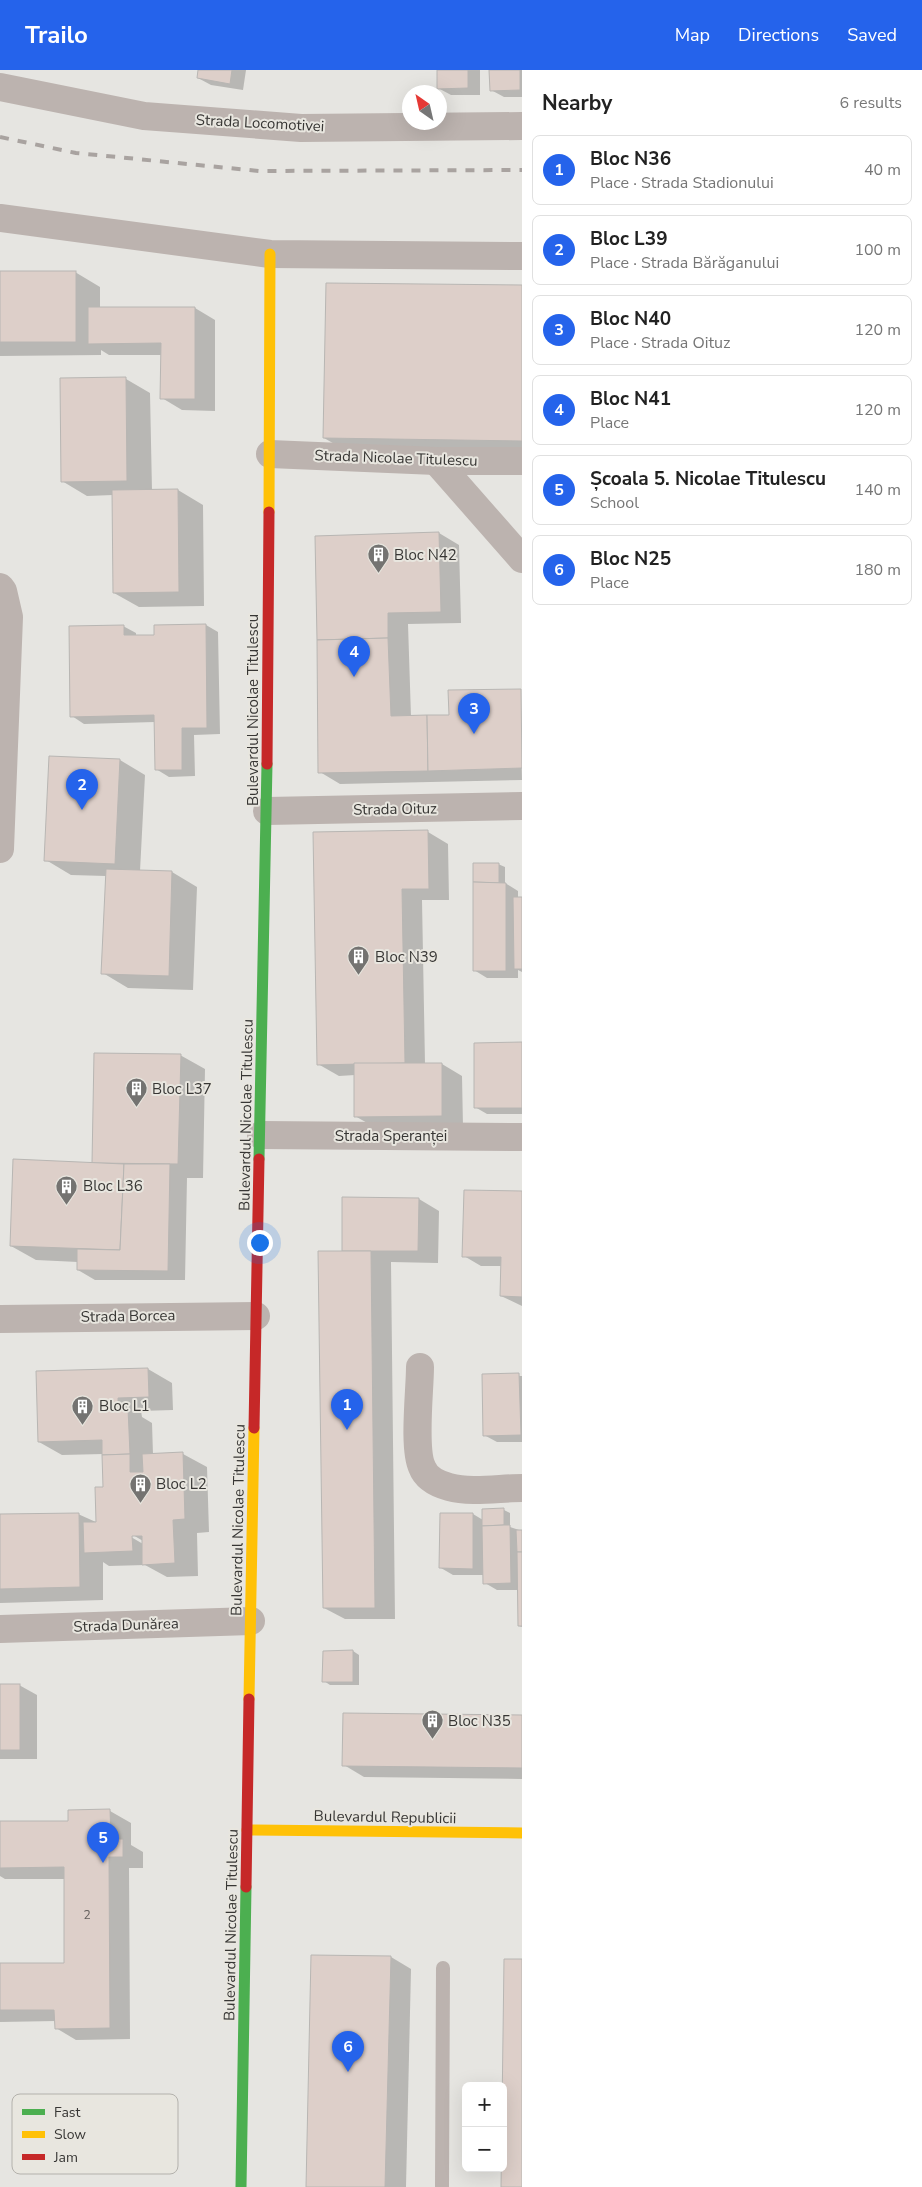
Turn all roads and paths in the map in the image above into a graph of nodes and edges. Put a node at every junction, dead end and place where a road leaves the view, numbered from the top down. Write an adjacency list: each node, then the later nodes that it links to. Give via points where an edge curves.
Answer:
1 (0, 87): 2 (street, Strada Locomotivei, via 144,116 301,128)
2 (522, 126)
3 (0, 218): 4 (street)
4 (270, 254): 5 (street); 6 (main road, Bulevardul Nicolae Titulescu)
5 (522, 256)
6 (270, 454): 7 (street, Strada Nicolae Titulescu); 12 (main road, Bulevardul Nicolae Titulescu)
7 (436, 460): 8 (street, Strada Nicolae Titulescu); 9 (street)
8 (522, 461)
9 (522, 559)
10 (0, 587): 13 (street, via 9,617)
11 (522, 806): 12 (street, Strada Oituz)
12 (267, 811): 14 (main road, Bulevardul Nicolae Titulescu)
13 (0, 849)
14 (261, 1135): 15 (street, Strada Speranței); 16 (main road, Bulevardul Nicolae Titulescu)
15 (522, 1136)
16 (256, 1316): 17 (street, Strada Borcea); 20 (main road, Bulevardul Nicolae Titulescu)
17 (0, 1318)
18 (420, 1367): 19 (street, via 418,1449 422,1467 430,1479 449,1487)
19 (522, 1488)
20 (251, 1621): 21 (street, Strada Dunărea); 22 (main road, Bulevardul Nicolae Titulescu)
21 (0, 1629)
22 (247, 1830): 23 (main road, Bulevardul Republicii); 25 (main road, Bulevardul Nicolae Titulescu)
23 (522, 1833)
24 (443, 1968): 26 (lane)
25 (242, 2187)
26 (442, 2187)

